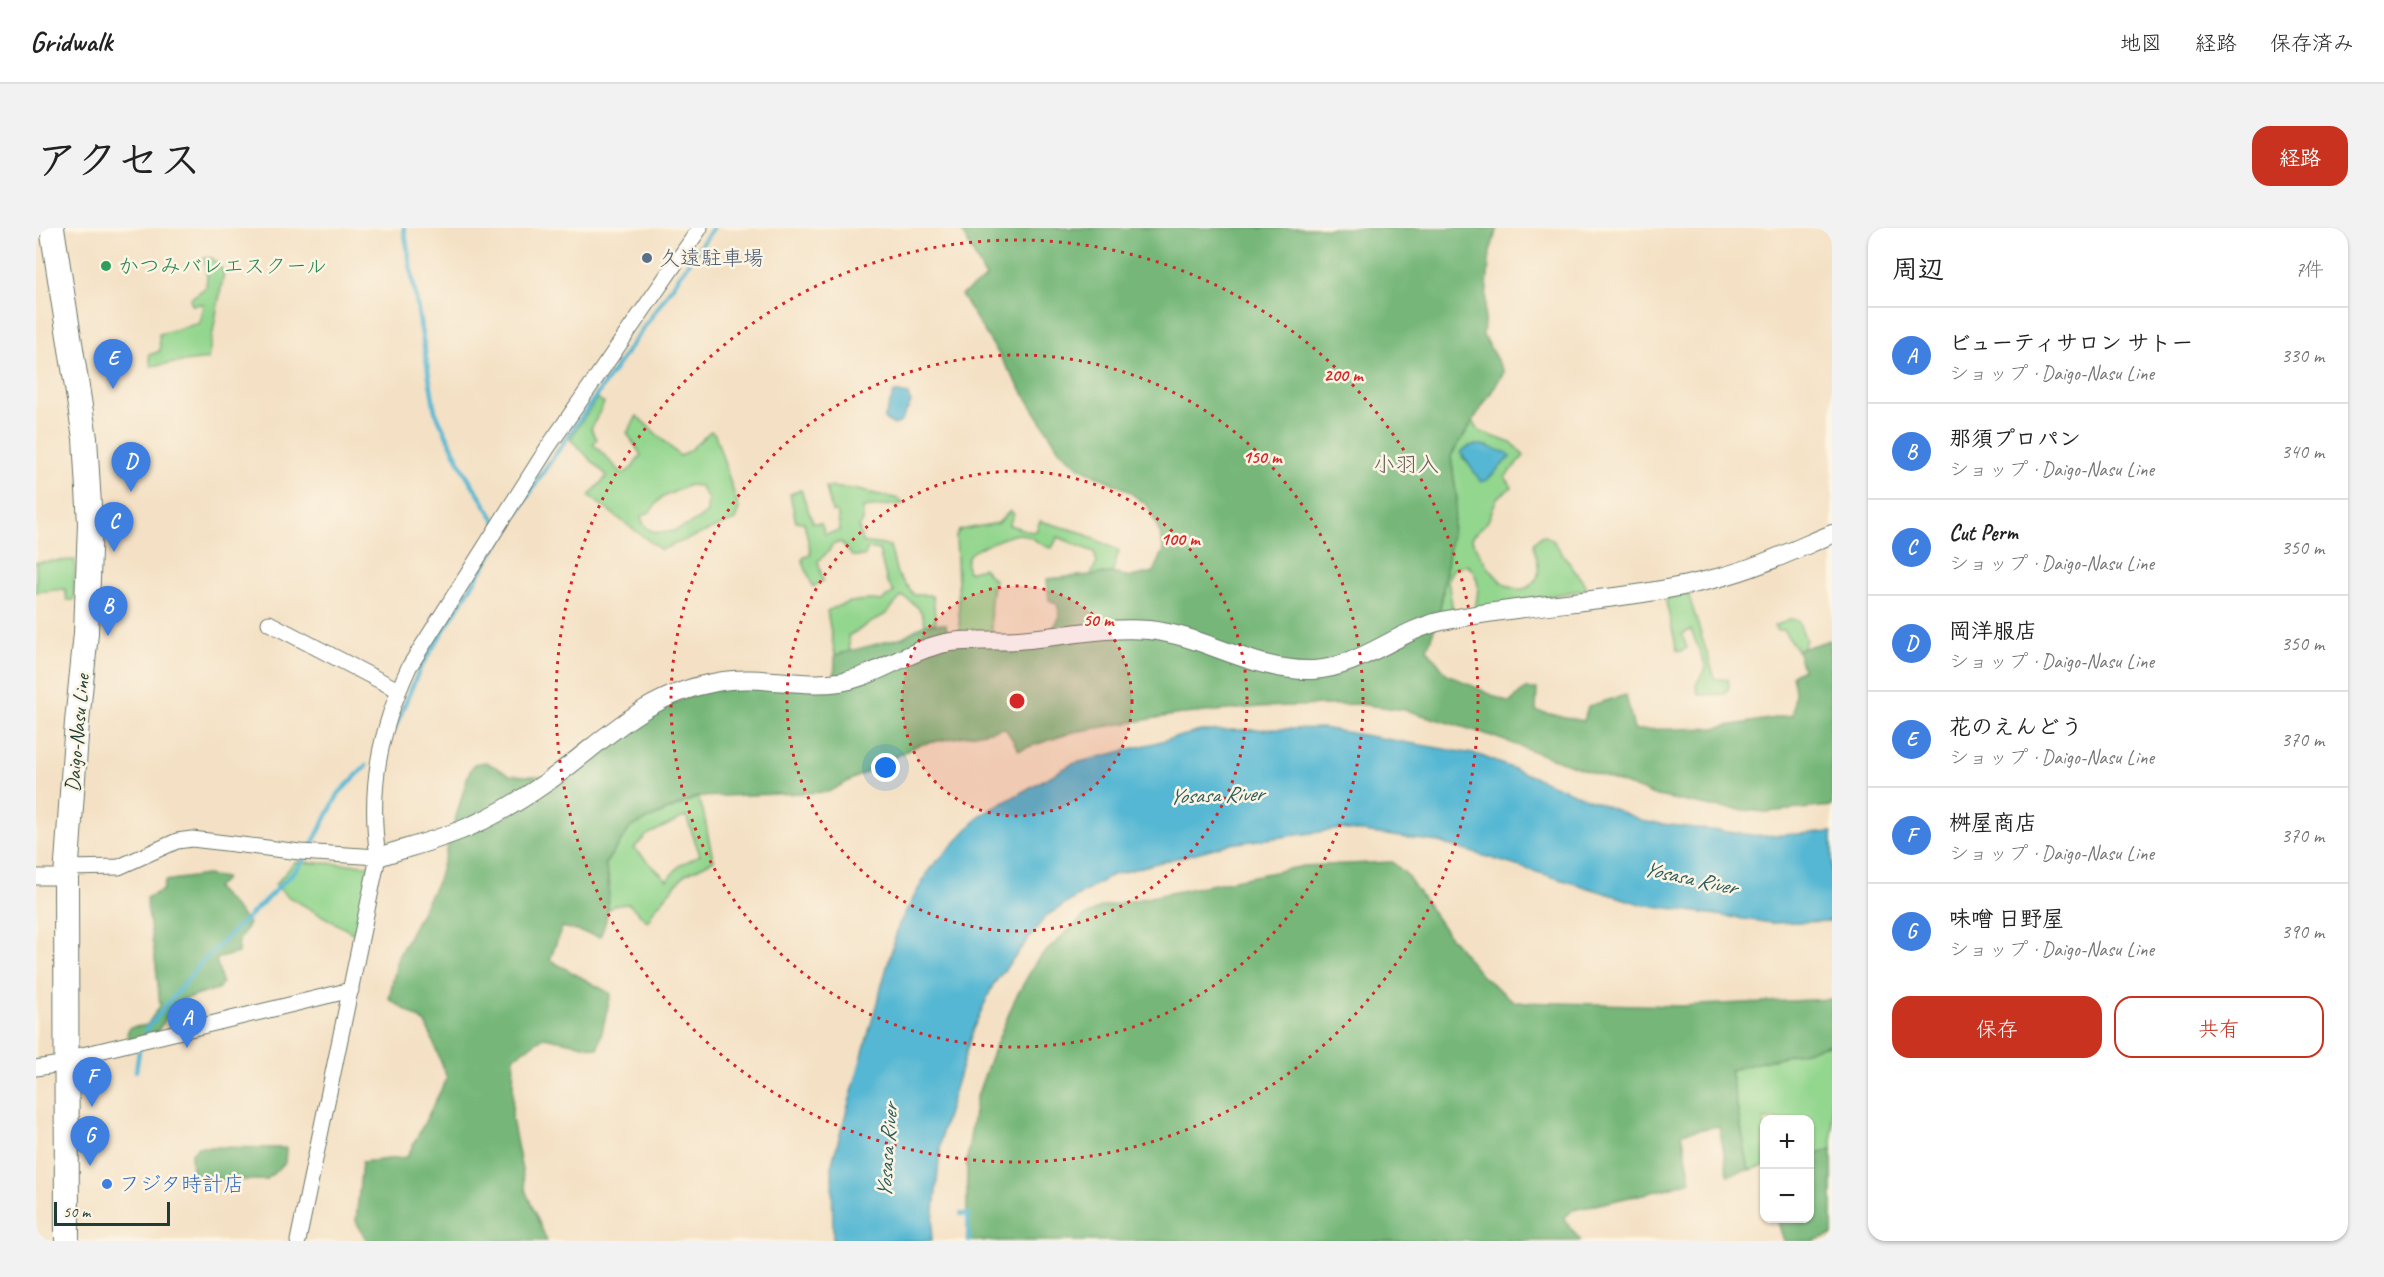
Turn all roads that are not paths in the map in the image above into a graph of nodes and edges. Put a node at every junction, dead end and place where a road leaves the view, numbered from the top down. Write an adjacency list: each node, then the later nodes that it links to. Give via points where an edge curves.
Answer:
1 (52, 228): 7 (main road, Daigo-Nasu Line, via 85,438 90,523 86,633)
2 (700, 228): 5 (street, via 548,447)
3 (1832, 534): 6 (street, via 1715,579 1439,621 1352,660 1317,670 1259,664 1180,635 1104,630 1020,640 945,643 844,682 742,679 697,686 645,707 546,783 483,820)
4 (269, 623): 5 (street)
5 (398, 690): 6 (street, via 382,738 376,773 374,827)
6 (378, 856): 7 (street, via 300,852 192,839 177,841 119,867); 9 (street)
7 (67, 873): 8 (street); 10 (main road, Daigo-Nasu Line)
8 (36, 877)
9 (351, 990): 10 (street); 13 (street)
10 (67, 1061): 11 (street); 12 (main road, Daigo-Nasu Line)
11 (36, 1068)
12 (67, 1241)
13 (298, 1241)

